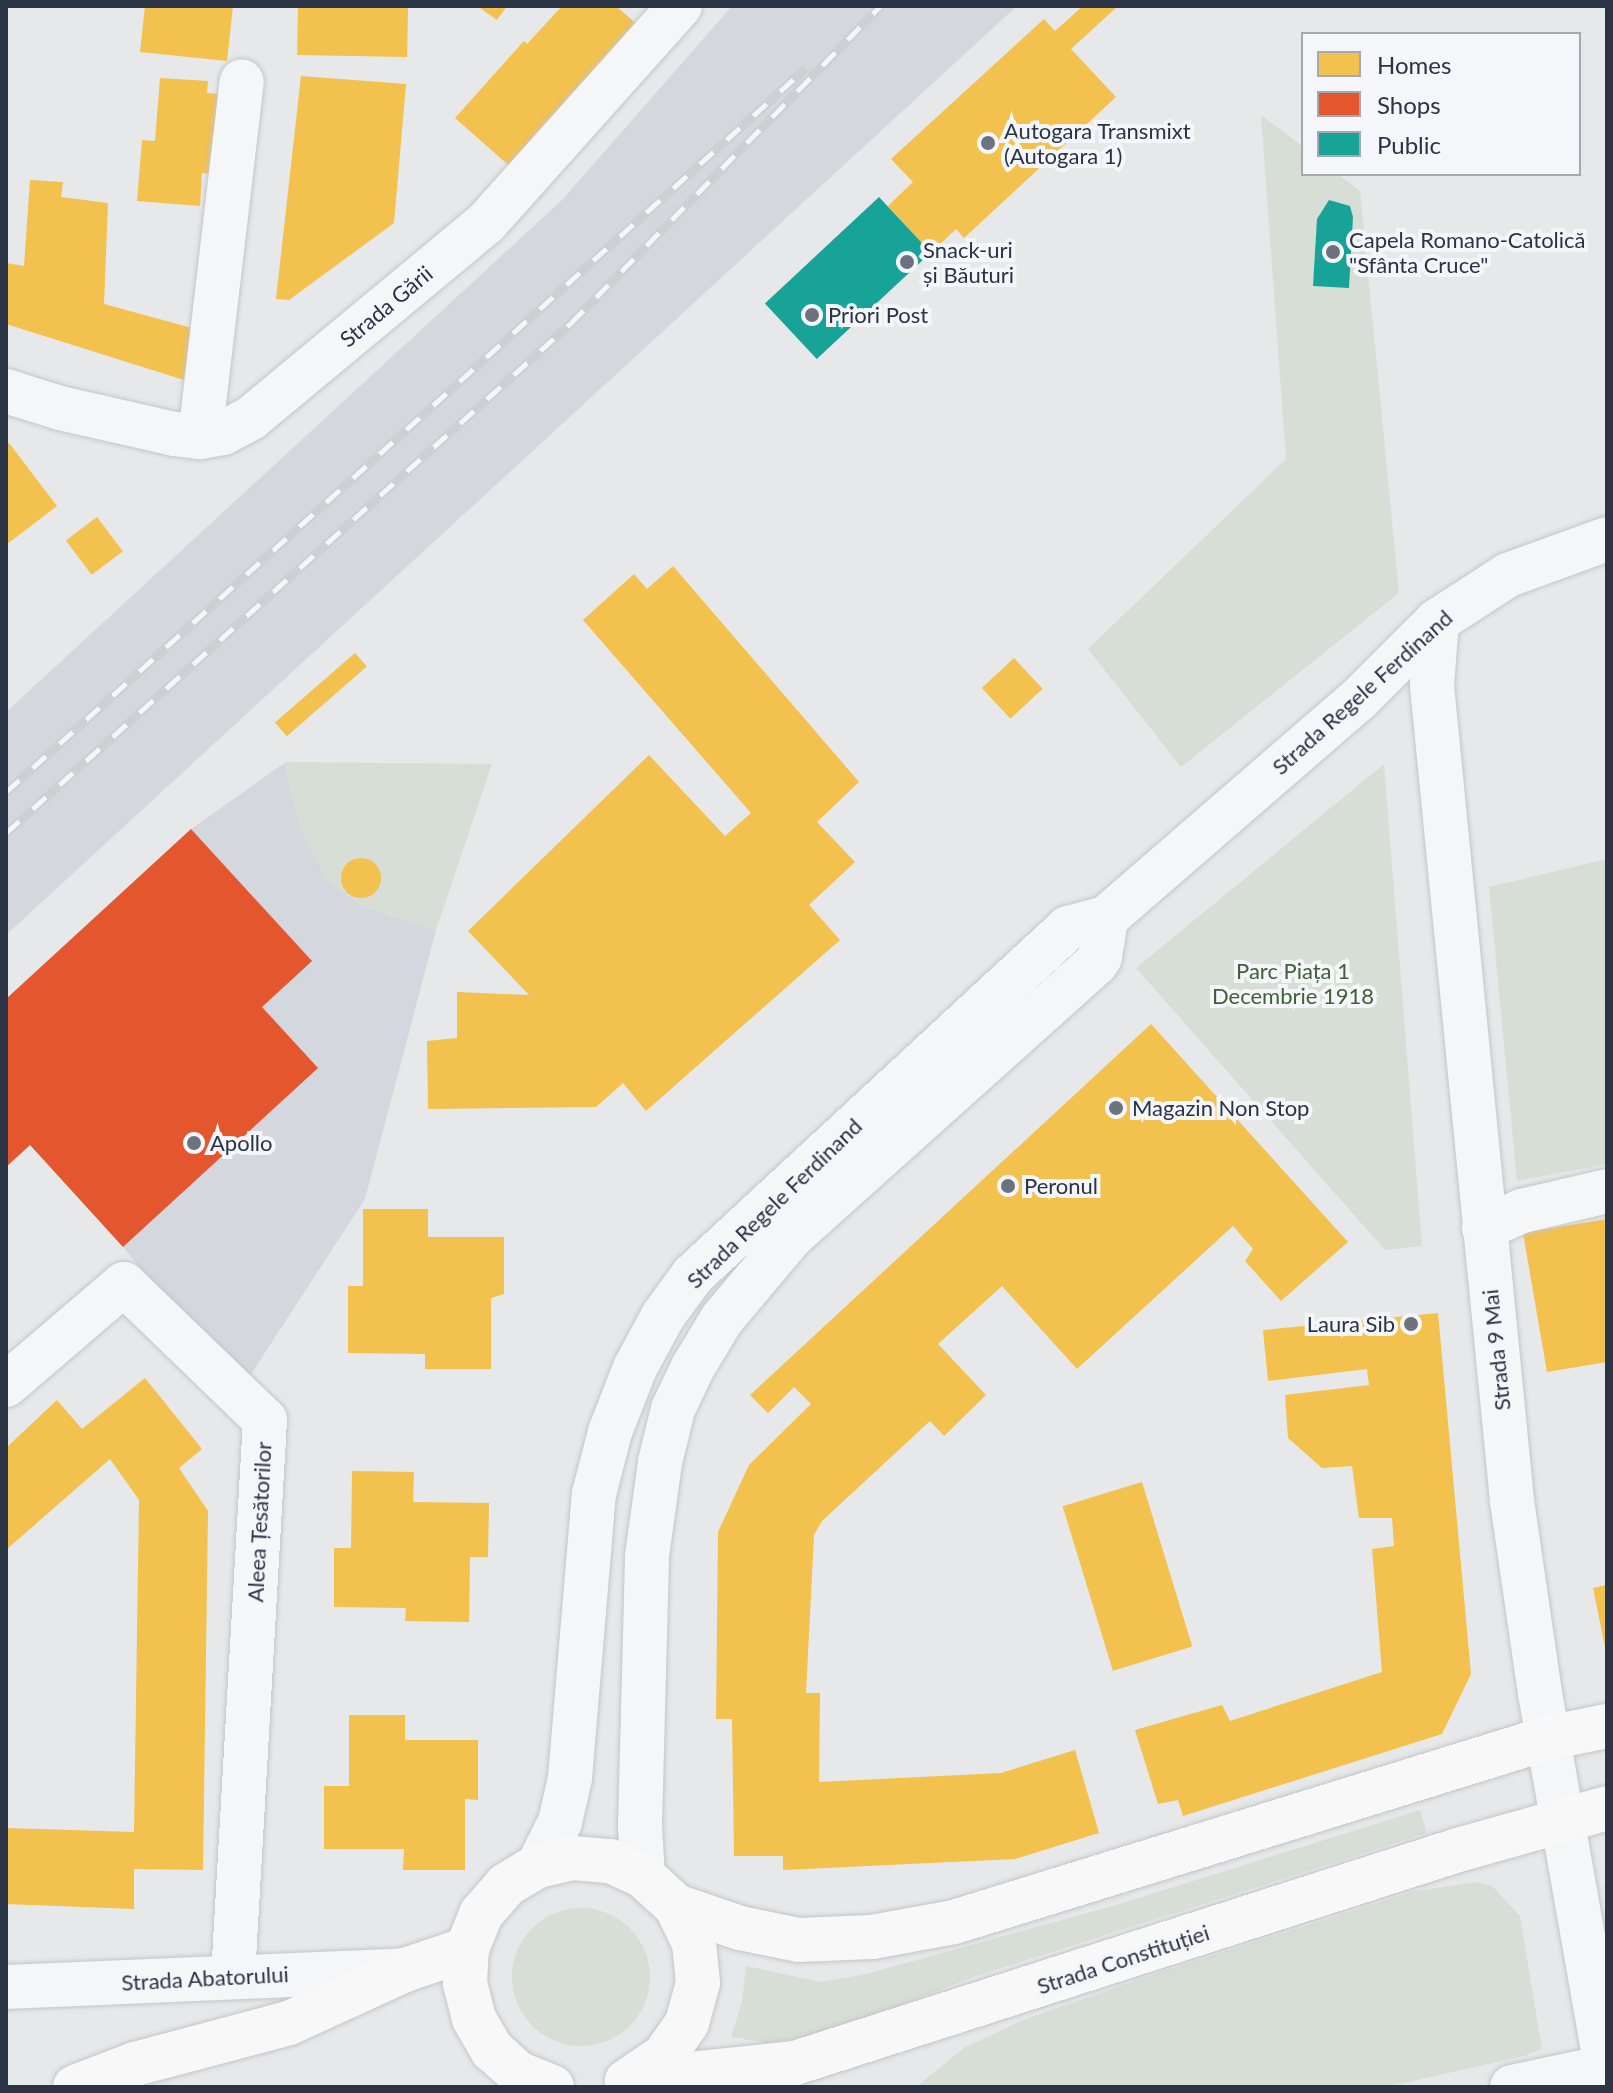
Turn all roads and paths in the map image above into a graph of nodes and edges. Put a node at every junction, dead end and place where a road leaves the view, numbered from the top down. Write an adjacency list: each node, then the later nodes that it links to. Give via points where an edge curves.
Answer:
1 (680, 6): 4 (street, Strada Gării, via 486,223 251,418 223,433)
2 (242, 81): 4 (street)
3 (8, 395): 4 (street, Strada Gării)
4 (200, 437)
5 (1607, 539): 6 (street, Strada Regele Ferdinand, via 1508,575)
6 (1437, 621): 7 (street, Strada Regele Ferdinand, via 1359,699); 9 (street, Strada 9 Mai, via 1432,686)
7 (1106, 918): 15 (street, Strada Regele Ferdinand, via 1068,928 714,1254 663,1316 610,1432 594,1494 570,1778 560,1822); 16 (street, Strada Regele Ferdinand, via 1096,963 791,1237 730,1309 693,1367 673,1409 660,1462 647,1556)
8 (1607, 1191): 9 (street, via 1522,1211)
9 (1484, 1228): 12 (street, Strada 9 Mai, via 1512,1501)
10 (6, 1385): 20 (street, Aleea Țesătorilor, via 124,1284 265,1420)
11 (1607, 1726): 12 (main road)
12 (1548, 1738): 14 (street, Strada 9 Mai); 17 (main road, via 954,1922 872,1937 799,1940 740,1928)
13 (1607, 1808): 14 (main road, Strada Constituției)
14 (1561, 1819): 22 (street, Strada 9 Mai); 24 (main road, Strada Constituției, via 795,2063)
15 (538, 1866): 16 (main road, via 573,1858 610,1861); 18 (main road, via 506,1885 481,1914)
16 (643, 1876): 17 (main road)
17 (676, 1906): 24 (main road, via 694,1943 698,1983 687,2023 664,2056)
18 (467, 1949): 19 (main road, Strada Abatorului); 23 (main road, via 465,1984 474,2019 492,2050)
19 (405, 1970): 20 (street, Strada Abatorului); 25 (main road, Strada Abatorului, via 289,2023 135,2064)
20 (233, 1976): 21 (street, Strada Abatorului)
21 (6, 1987)
22 (1606, 2071): 26 (street)
23 (528, 2083)
24 (620, 2084)
25 (75, 2087)
26 (1512, 2087)

